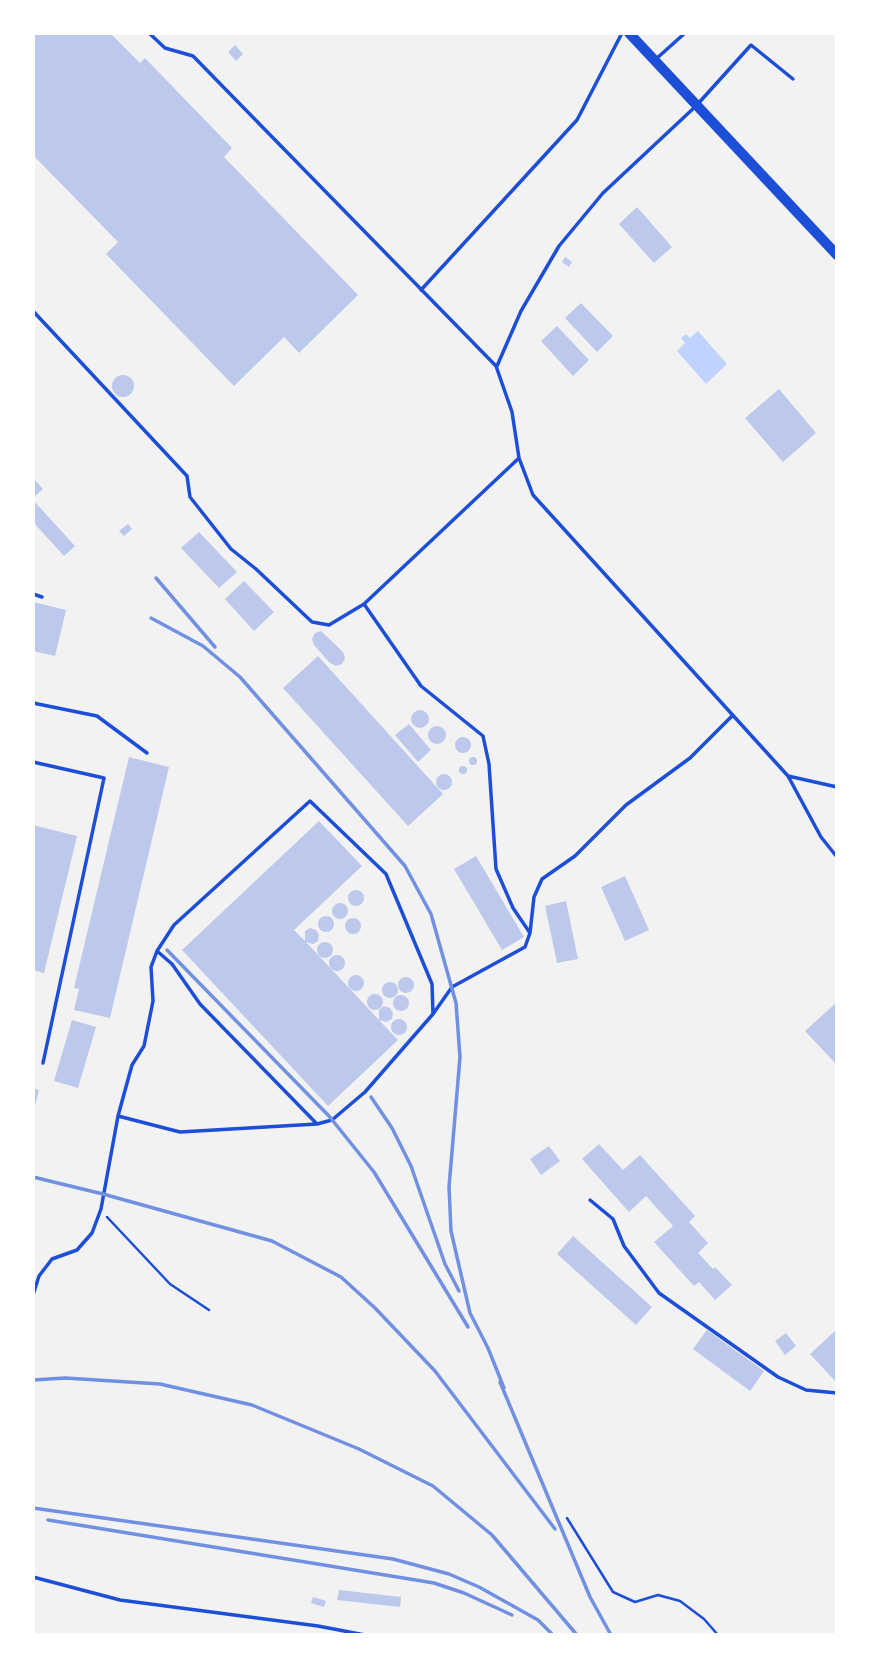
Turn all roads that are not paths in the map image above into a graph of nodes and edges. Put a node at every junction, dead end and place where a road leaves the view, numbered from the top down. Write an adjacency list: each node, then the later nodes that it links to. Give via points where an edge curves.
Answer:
1 (149, 33): 9 (lane, via 165,48 193,56)
2 (622, 33): 9 (lane, via 577,120)
3 (629, 33): 5 (main road)
4 (685, 33): 5 (lane)
5 (654, 60): 7 (main road)
6 (793, 79): 7 (lane, via 751,45)
7 (696, 106): 8 (main road); 11 (lane, via 603,192 559,246)
8 (837, 255)
9 (421, 290): 11 (lane)
10 (33, 311): 15 (lane, via 187,476 190,497 230,549 312,622 329,625)
11 (496, 366): 12 (lane, via 512,412)
12 (519, 458): 15 (lane); 17 (lane, via 533,495)
13 (33, 594): 14 (lane)
14 (42, 597)
15 (364, 604): 23 (lane, via 421,686 483,736 496,869)
16 (33, 703): 18 (lane, via 97,716)
17 (733, 715): 20 (lane); 23 (lane, via 690,758 626,805 575,856 542,879 534,897)
18 (147, 753)
19 (33, 762): 26 (lane, via 104,778)
20 (788, 776): 21 (lane); 22 (lane)
21 (837, 788)
22 (837, 857)
23 (530, 933): 25 (lane, via 524,947 452,987)
24 (157, 951): 25 (lane, via 174,925 310,801 386,874 432,984); 27 (lane, via 144,1046 132,1065); 28 (lane, via 200,1004)
25 (433, 1014): 28 (lane, via 365,1092 332,1120)
26 (43, 1063)
27 (118, 1116): 28 (lane, via 180,1132); 30 (lane, via 92,1233 77,1251 52,1259 39,1276)
28 (317, 1124)
29 (590, 1200): 31 (lane, via 613,1219 624,1247 659,1293 778,1377 806,1390)
30 (33, 1295)
31 (837, 1393)
32 (33, 1577): 33 (lane, via 120,1600)
33 (365, 1635)

